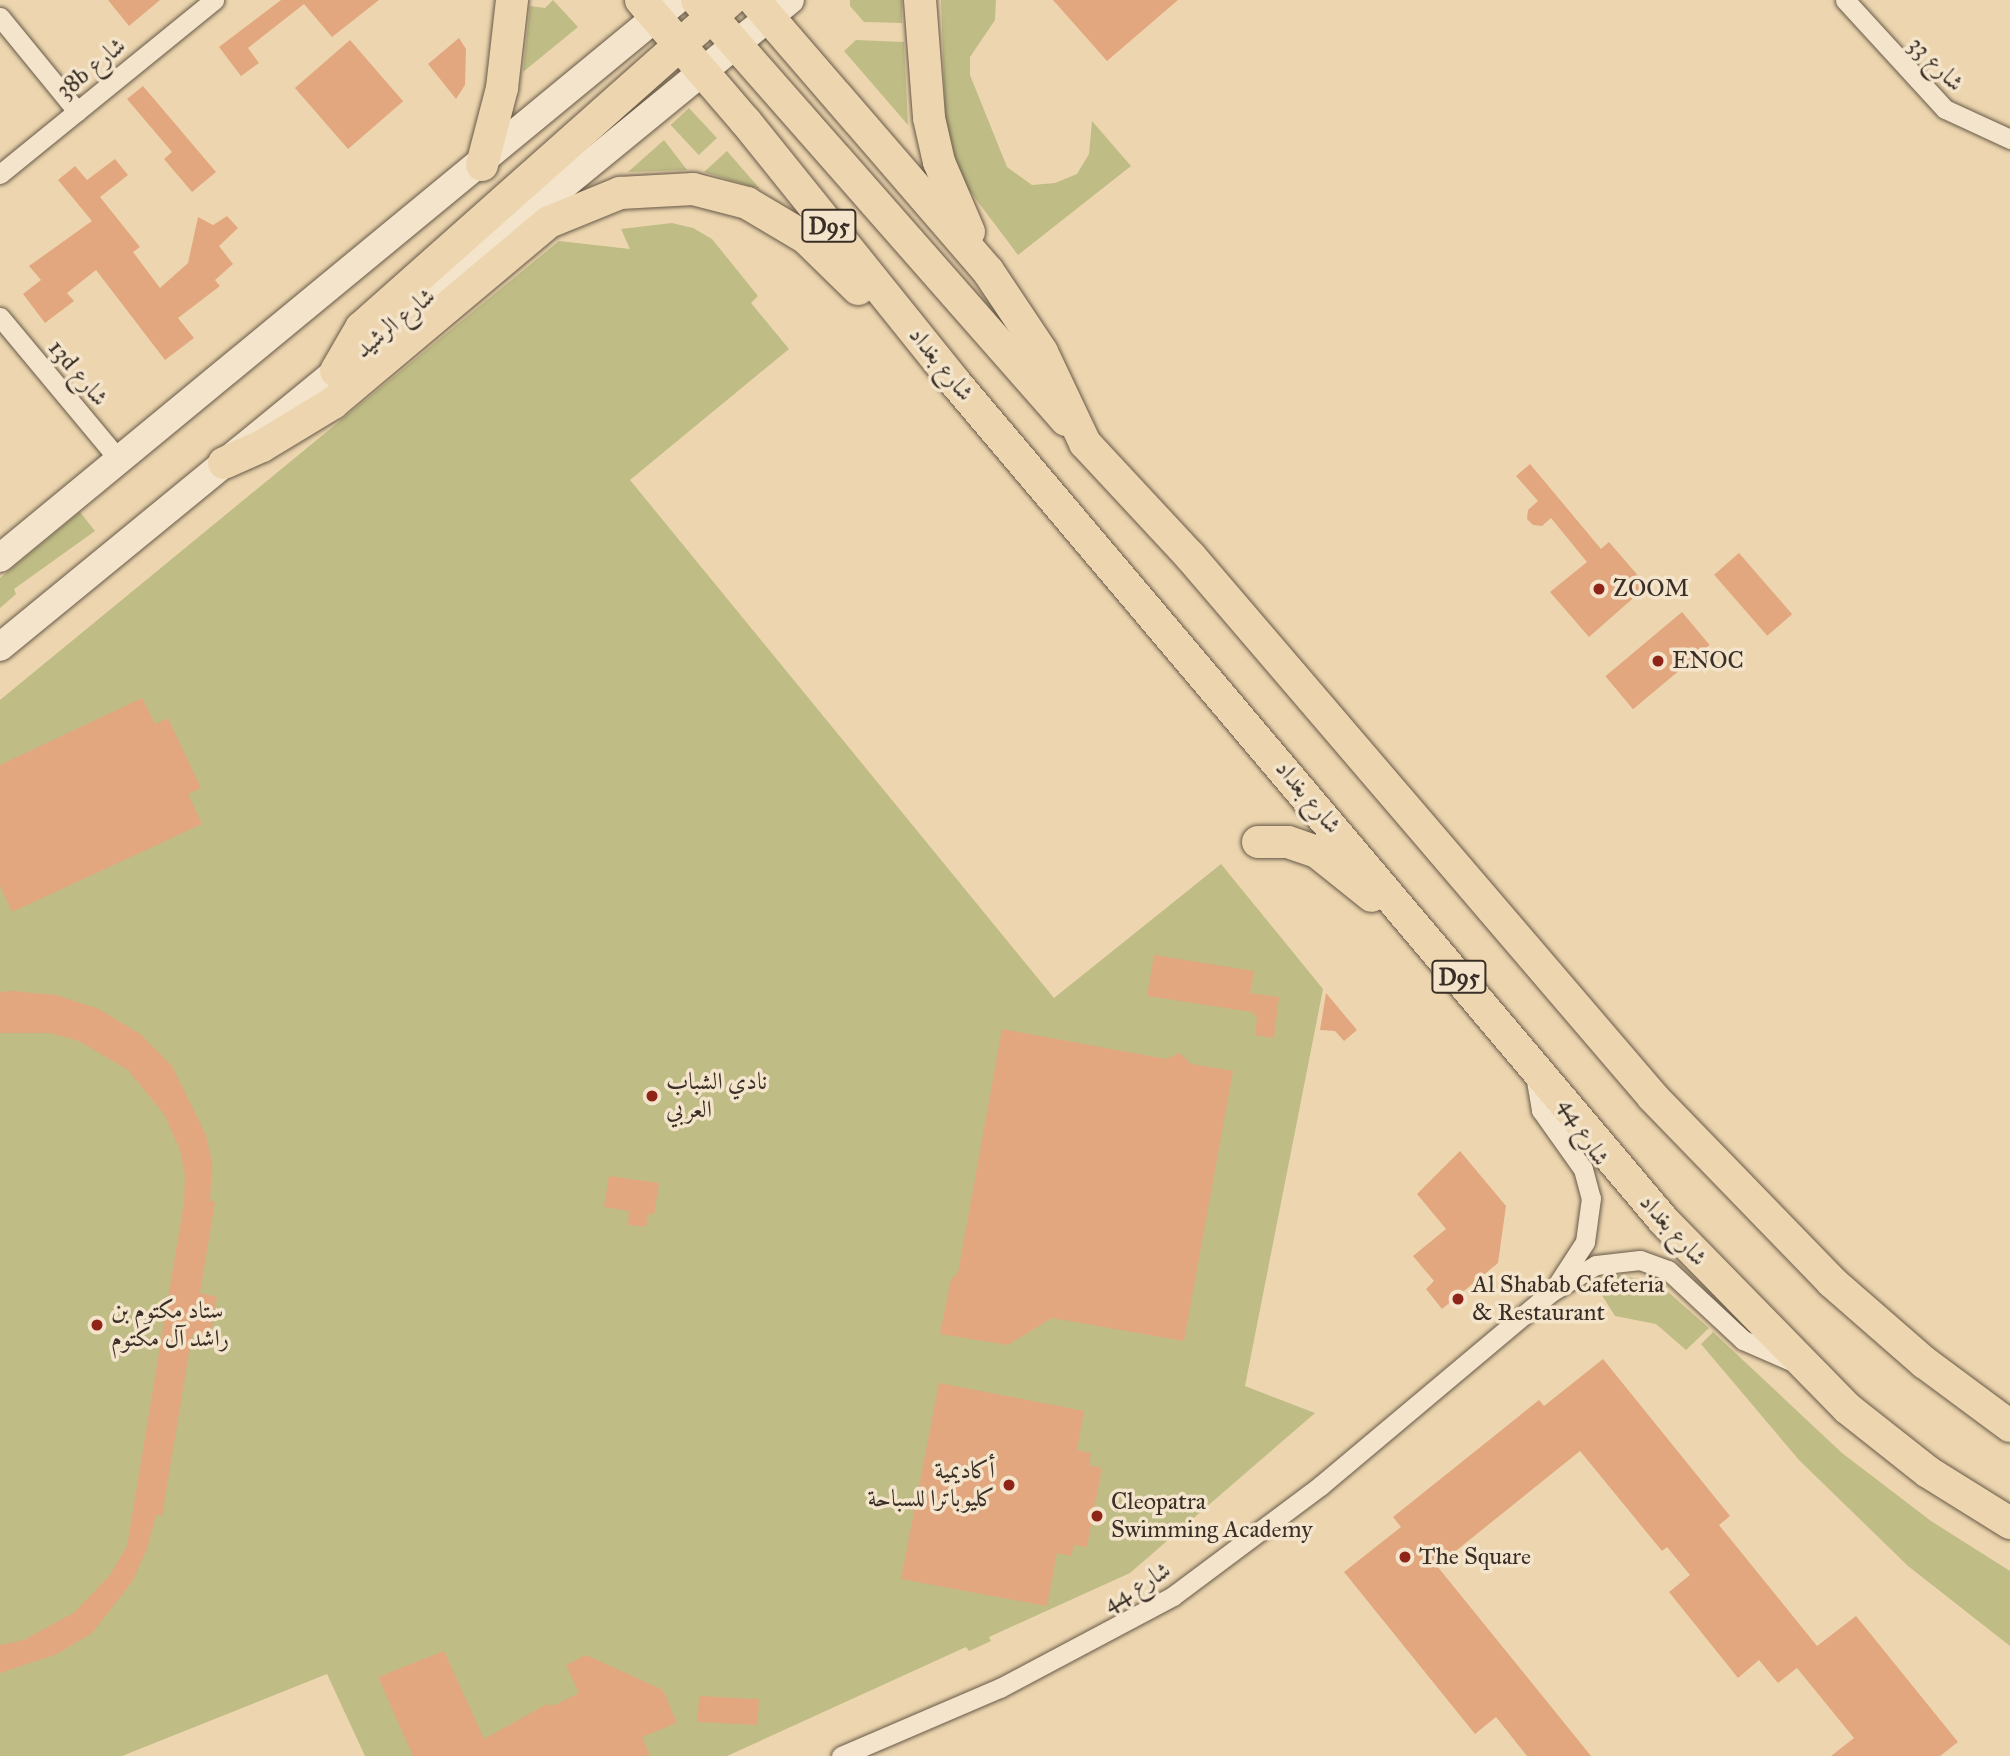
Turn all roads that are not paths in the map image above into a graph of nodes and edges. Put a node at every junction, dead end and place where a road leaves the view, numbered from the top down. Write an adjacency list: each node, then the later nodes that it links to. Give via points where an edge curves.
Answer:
1 (214, 0): 12 (street, 38b شارع)
2 (512, 0): 14 (main road, via 502,88)
3 (920, 0): 16 (main road, via 928,107 939,162)
4 (1845, 0): 13 (street, شارع 33, via 1945,109)
5 (713, 5): 9 (main road); 10 (main road)
6 (658, 6): 9 (main road, شارع بغداد / D95); 14 (main road)
7 (771, 6): 10 (main road, شارع الرشيد); 16 (main road, D95)
8 (0, 17): 12 (street)
9 (678, 44): 11 (main road, شارع بغداد / D95); 18 (main road, via 361,328)
10 (736, 44): 11 (main road, شارع الرشيد); 20 (main road)
11 (702, 72): 18 (main road, شارع الرشيد); 19 (main road, شارع بغداد / D95)
12 (77, 111): 15 (street, 38b شارع)
13 (2010, 139)
14 (482, 165): 21 (main road)
15 (0, 174)
16 (988, 271): 20 (main road, D95, via 1042,352)
17 (0, 317): 21 (street, 13d شارع)
18 (336, 371): 22 (main road, شارع الرشيد)
19 (954, 382): 22 (main road, via 806,238 778,219 708,191 659,188 620,193 549,222 333,403); 26 (main road, شارع بغداد / D95)
20 (1085, 443): 30 (main road, D95, via 1190,556 1653,1097 1832,1282 1925,1363)
21 (119, 460): 23 (main road)
22 (224, 463): 24 (main road, شارع الرشيد)
23 (0, 558)
24 (0, 647)
25 (1258, 842): 26 (main road, via 1288,842 1317,852)
26 (1435, 947): 27 (main road, شارع بغداد / D95)
27 (1534, 1069): 28 (street, شارع 44, via 1536,1100 1583,1169 1591,1198 1585,1242); 29 (main road, شارع بغداد / D95, via 1664,1221)
28 (1551, 1292): 29 (street, شارع 44, via 1610,1261 1654,1264 1680,1278 1743,1340); 32 (street, شارع 44, via 1320,1486 1173,1596 1000,1689)
29 (1801, 1365): 31 (main road, شارع بغداد / D95, via 1928,1472)
30 (2010, 1426)
31 (2010, 1523)
32 (841, 1756)

